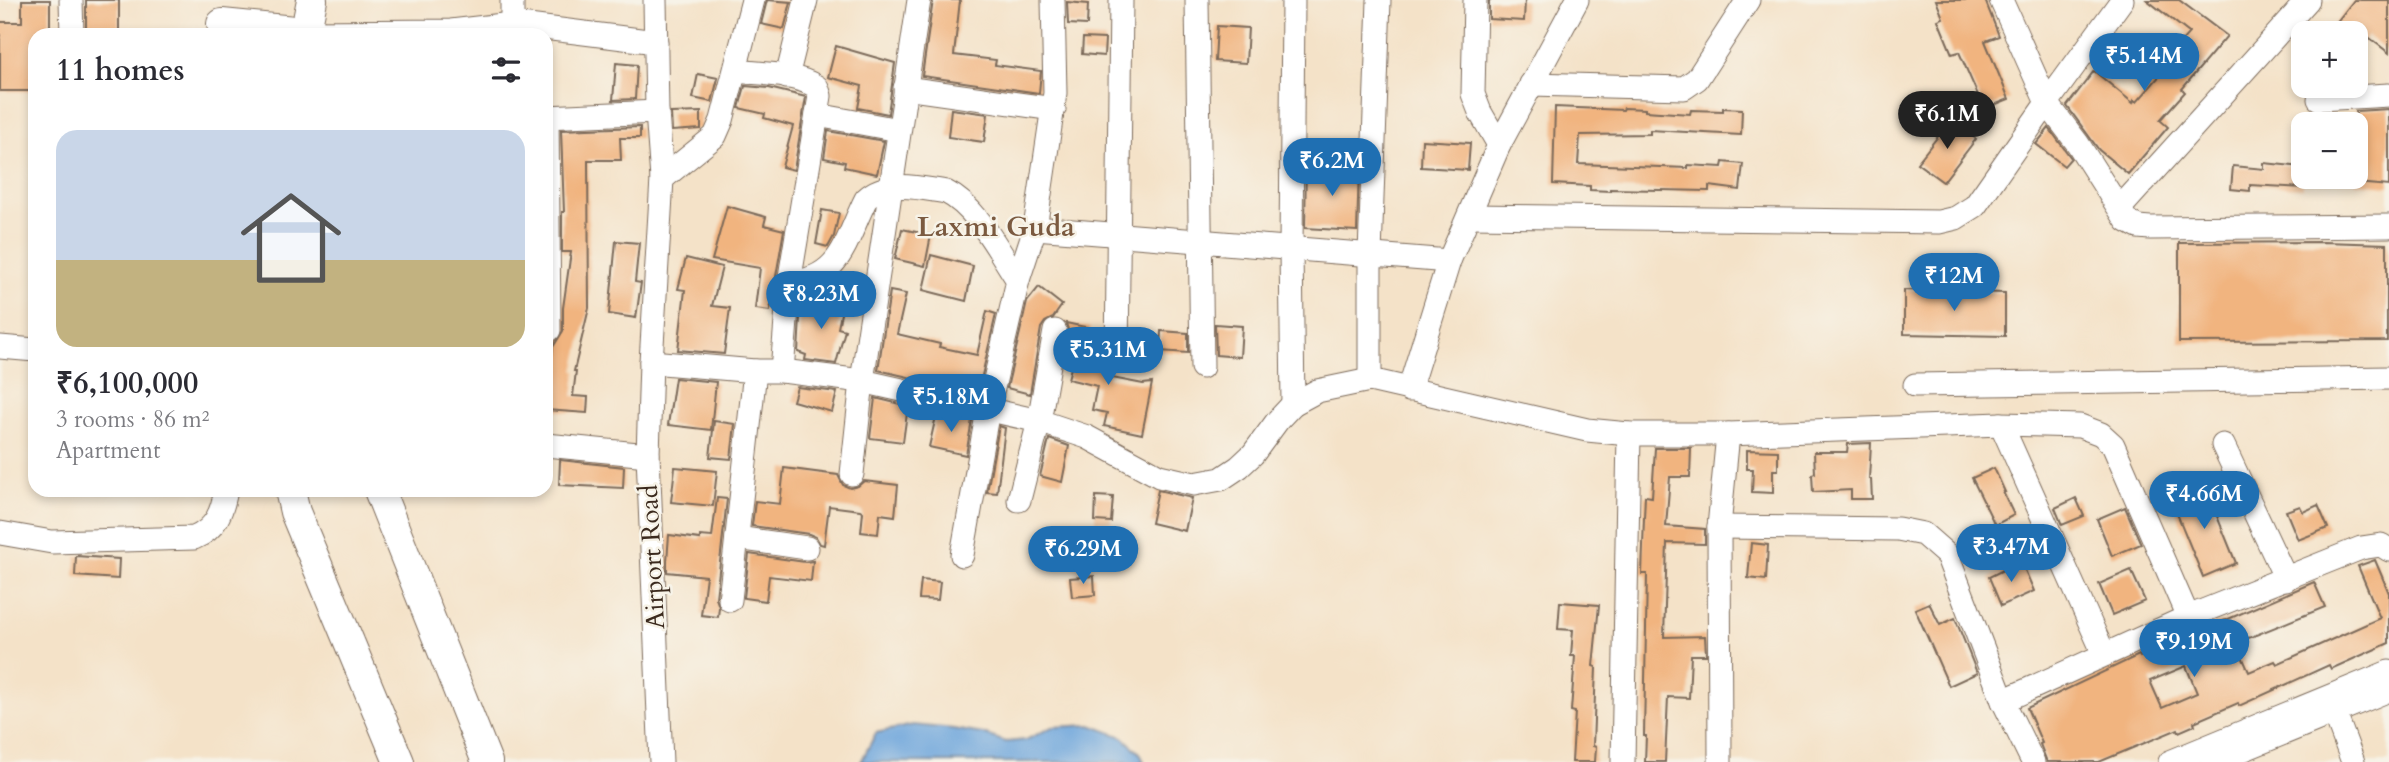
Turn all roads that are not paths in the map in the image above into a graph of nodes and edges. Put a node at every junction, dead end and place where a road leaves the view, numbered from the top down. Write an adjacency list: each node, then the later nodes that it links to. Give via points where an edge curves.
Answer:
1 (71, 0): 21 (street)
2 (312, 0): 23 (main road)
3 (512, 0): 20 (street)
4 (655, 0): 27 (street)
5 (753, 0): 28 (street)
6 (806, 0): 29 (street)
7 (919, 0): 31 (street)
8 (1054, 0): 35 (street)
9 (1121, 0): 47 (street)
10 (1197, 0): 48 (street)
11 (1293, 0): 49 (street)
12 (1379, 0): 50 (street)
13 (1475, 0): 40 (street, via 1473,94)
14 (1577, 0): 30 (street)
15 (1748, 0): 30 (street, via 1697,79 1684,88)
16 (2001, 0): 34 (street)
17 (2122, 0): 34 (street)
18 (2308, 0): 43 (street)
19 (224, 20): 22 (main road)
20 (512, 24): 24 (street); 25 (street)
21 (72, 28)
22 (274, 28)
23 (306, 28)
24 (477, 28)
25 (544, 28)
26 (553, 29): 27 (street)
27 (656, 42): 36 (street)
28 (736, 71): 29 (street); 41 (street, via 715,136)
29 (787, 77): 37 (street, via 817,87)
30 (1531, 84): 40 (street)
31 (905, 88): 35 (street); 39 (street)
32 (2389, 95): 33 (street)
33 (2319, 99)
34 (2047, 103): 43 (street); 44 (street, via 1975,206 1938,222)
35 (1054, 109): 46 (street)
36 (657, 111): 38 (street); 41 (street)
37 (817, 115): 39 (street); 53 (street)
38 (553, 117)
39 (899, 130): 42 (street)
40 (1499, 145): 44 (street)
41 (662, 179): 58 (street)
42 (891, 186): 52 (street, via 946,192 964,203); 53 (street, via 866,199 834,265 820,276); 64 (street)
43 (2120, 208): 45 (street, via 2127,221 2150,228)
44 (1469, 216): 51 (street)
45 (2389, 226)
46 (1035, 228): 47 (street); 52 (street)
47 (1119, 235): 48 (street); 57 (street)
48 (1199, 243): 49 (street); 59 (street)
49 (1291, 250): 50 (street); 67 (street)
50 (1370, 254): 51 (street); 63 (street)
51 (1449, 261): 66 (street)
52 (1018, 280): 68 (street)
53 (789, 283): 61 (street)
54 (1055, 331): 69 (street)
55 (0, 347): 56 (street)
56 (28, 349)
57 (1117, 360)
58 (650, 362): 60 (street); 75 (street)
59 (1202, 367)
60 (755, 371): 61 (street); 83 (street)
61 (782, 371): 64 (street)
62 (2389, 378): 65 (street)
63 (1370, 380): 66 (street); 67 (street, via 1317,391)
64 (862, 381): 68 (street); 76 (street)
65 (1915, 385)
66 (1409, 390): 72 (street, via 1587,430)
67 (1293, 404): 69 (street, via 1239,467 1221,479 1194,484 1159,476 1087,437)
68 (988, 410): 69 (street); 86 (street)
69 (1039, 421): 80 (street)
70 (2001, 424): 71 (street); 89 (street, via 2080,426 2101,434 2113,445); 90 (street)
71 (1728, 434): 72 (street); 81 (street)
72 (1629, 435): 98 (street)
73 (2223, 445): 87 (street)
74 (553, 446): 75 (street, Airport Road)
75 (648, 455): 97 (street, Airport Road)
76 (852, 474)
77 (225, 497): 82 (street, via 222,512 206,533 194,538 52,542)
78 (292, 497): 95 (main road)
79 (382, 497): 96 (main road)
80 (1019, 500)
81 (1719, 527): 93 (street, via 1898,529 1923,534 1947,555); 99 (street)
82 (0, 533)
83 (737, 538): 84 (street); 88 (street)
84 (807, 548)
85 (2389, 550): 87 (street, via 2381,545 2361,548)
86 (962, 555)
87 (2286, 579): 89 (street)
88 (730, 600)
89 (2188, 617): 90 (street)
90 (2104, 654): 93 (street)
91 (2389, 672): 101 (street)
92 (2389, 690): 94 (street)
93 (2003, 701): 100 (street)
94 (2334, 711): 102 (street); 103 (street)
95 (399, 762)
96 (486, 762)
97 (661, 762)
98 (1623, 762)
99 (1720, 762)
100 (2033, 762)
101 (2170, 762)
102 (2213, 762)
103 (2353, 762)

